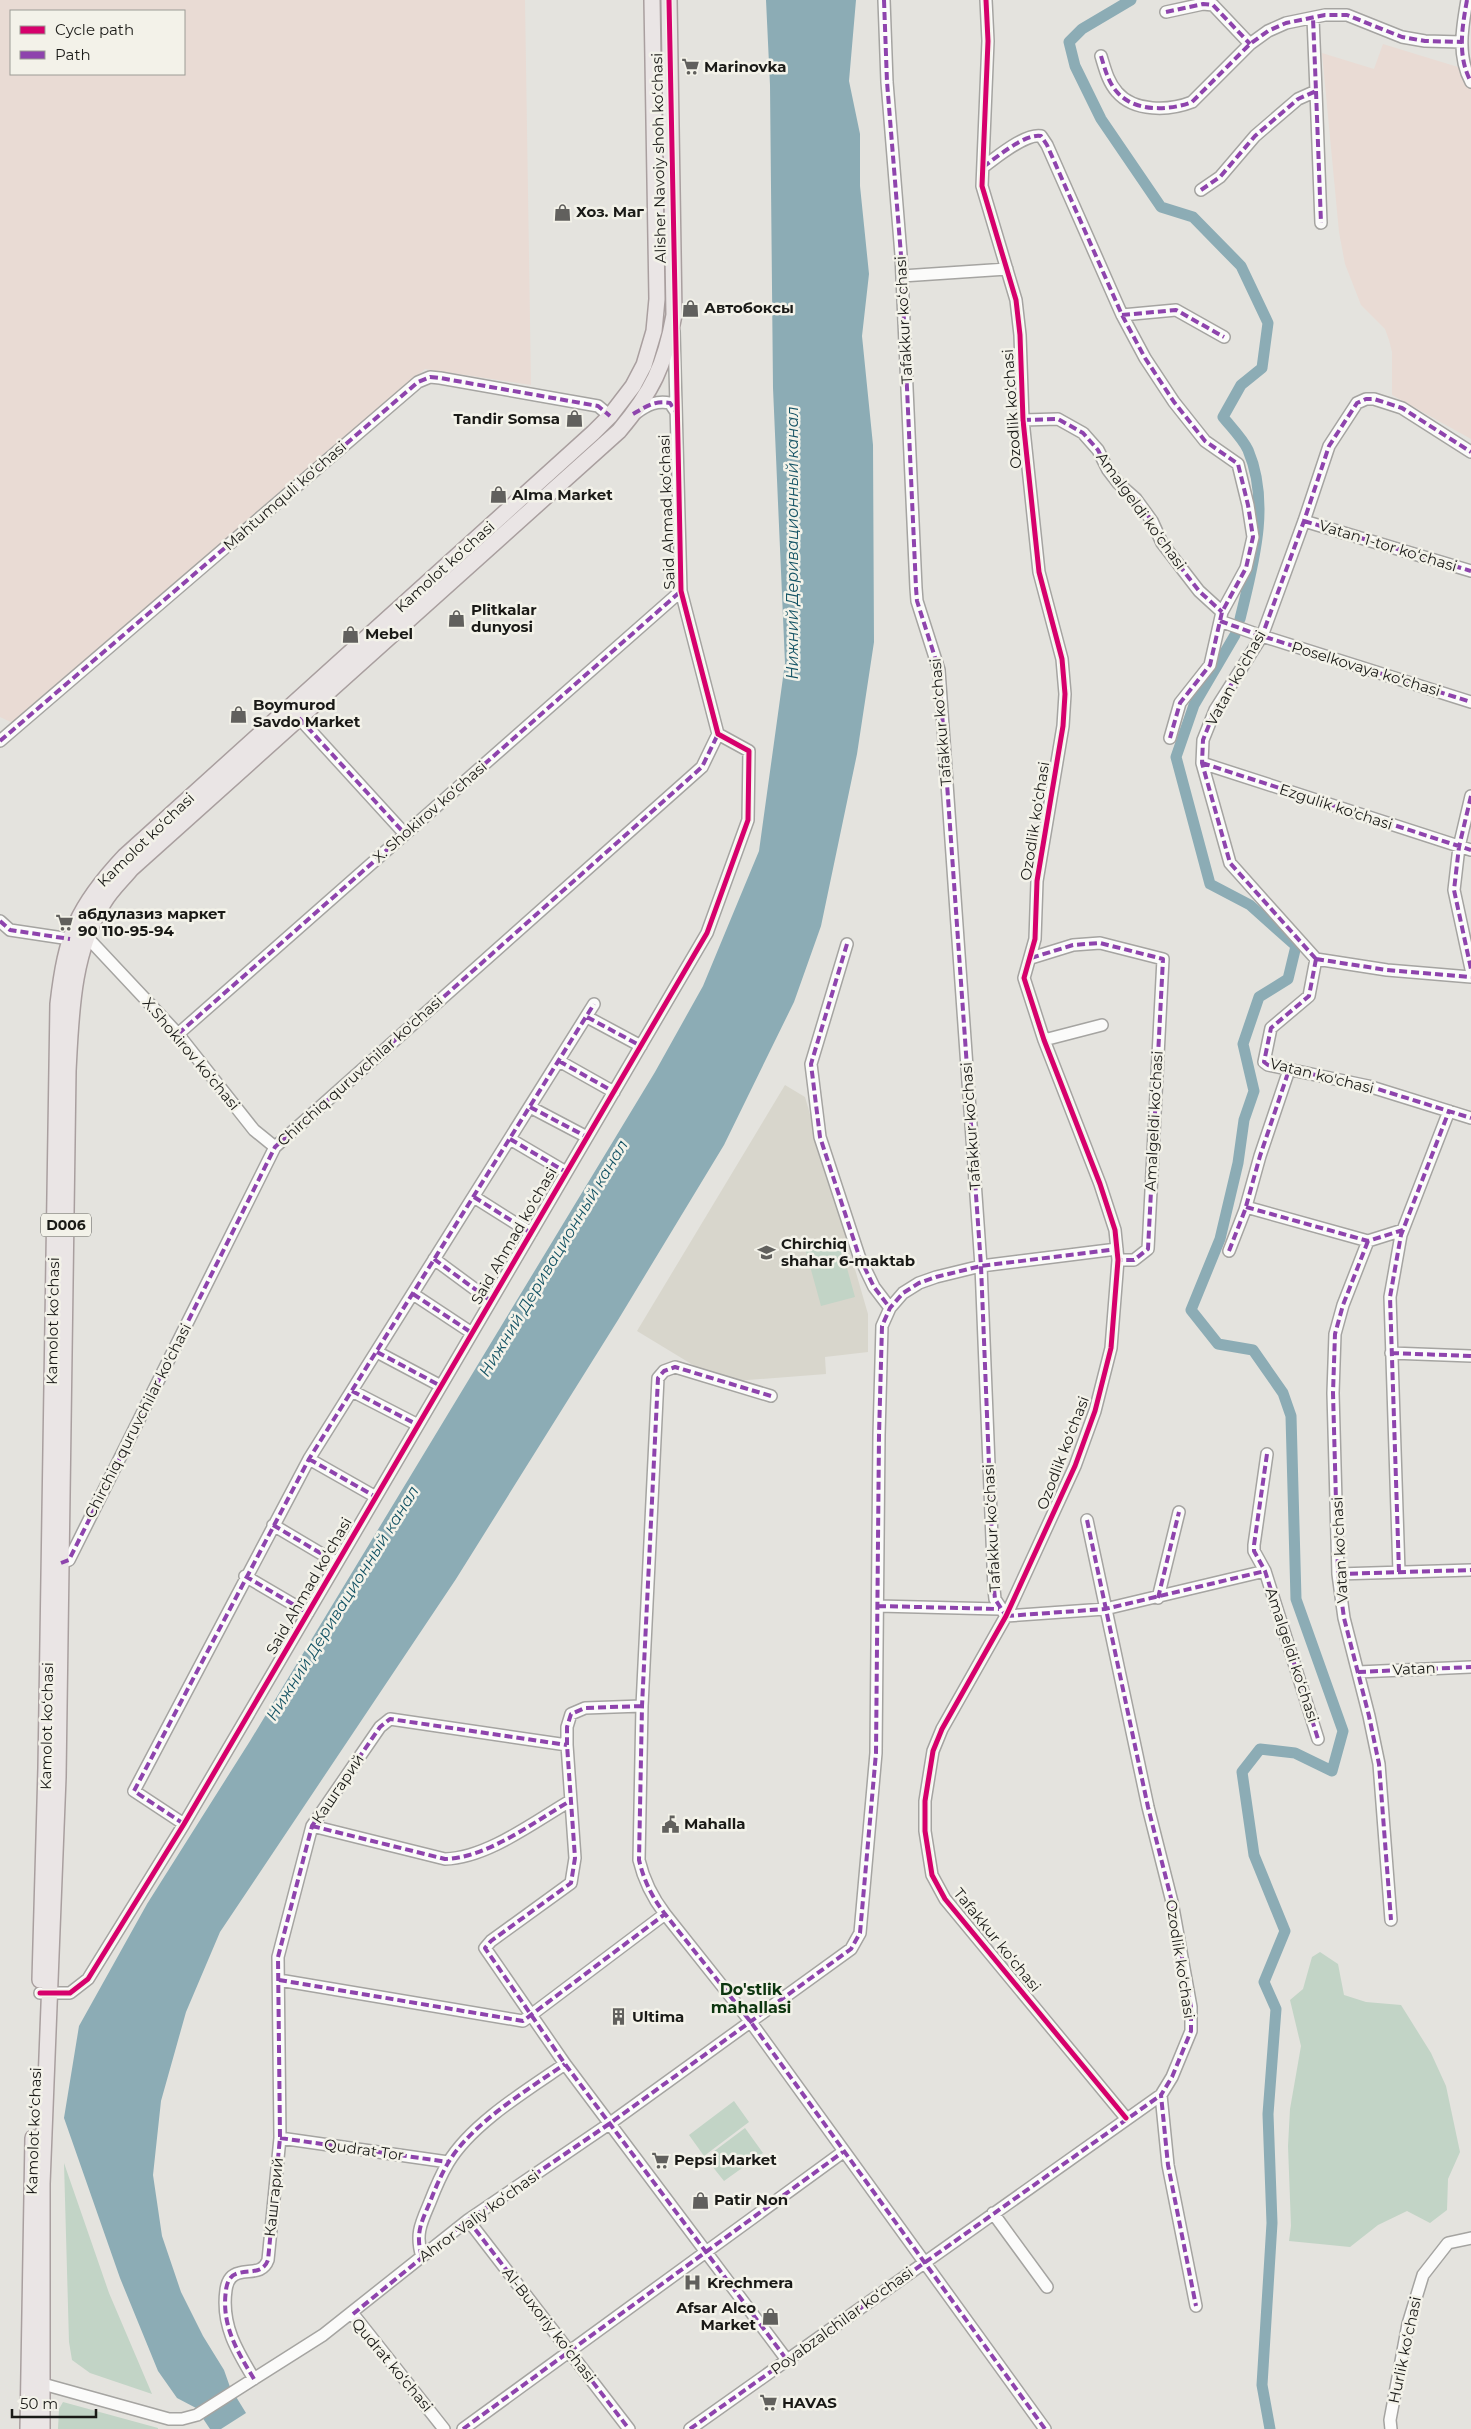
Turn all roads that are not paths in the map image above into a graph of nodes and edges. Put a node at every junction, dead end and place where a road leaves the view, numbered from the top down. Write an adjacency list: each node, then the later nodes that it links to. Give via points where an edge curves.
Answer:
1 (652, 0): 20 (main road, Alisher Navoiy shoh koʻchasi / D006, via 657,299)
2 (669, 0): 18 (main road, Alisher Navoiy shoh koʻchasi / D006)
3 (884, 0): 17 (street, Tafakkur ko‘chasi)
4 (986, 0): 13 (street, Ozodlik ko‘chasi, via 988,41)
5 (1467, 0): 8 (street)
6 (1166, 12): 9 (street, via 1212,4)
7 (1313, 18): 8 (street, via 1335,13 1348,15 1402,37); 9 (street, via 1277,27); 12 (street)
8 (1462, 42): 11 (street, via 1465,69)
9 (1250, 44): 10 (street, via 1192,102 1164,108 1133,104 1118,94 1108,79)
10 (1101, 56)
11 (1471, 82)
12 (1316, 91): 14 (street, via 1298,98 1255,136 1220,177); 15 (street)
13 (983, 167): 16 (street, Ozodlik ko‘chasi, via 982,186); 19 (street, via 1018,143 1034,135 1040,136)
14 (1201, 190)
15 (1320, 223)
16 (1007, 269): 17 (street); 25 (street, Ozodlik ko‘chasi, via 1016,300 1020,335)
17 (902, 276): 74 (street, Tafakkur ko‘chasi, via 917,602 939,670)
18 (674, 315): 22 (street, Said Ahmad ko‘chasi); 23 (main road, D006, via 661,369)
19 (1122, 315): 21 (street, via 1176,310); 30 (street, via 1145,358 1189,421 1211,447 1233,460 1240,470 1252,528 1251,550 1246,568)
20 (654, 331): 24 (main road, Kamolot ko‘chasi / D006, via 644,365)
21 (1224, 337)
22 (676, 412): 23 (street, via 670,403 662,401); 29 (street, Said Ahmad ko‘chasi)
23 (633, 414): 31 (main road, D006, via 605,444)
24 (610, 416): 31 (main road, Kamolot ko‘chasi / D006); 37 (street, Mahtumquli ko‘chasi, via 598,406 440,378 430,377 418,382)
25 (1023, 420): 30 (street, Amalgeldi ko‘chasi, via 1058,419 1083,434 1098,450 1118,483 1136,498 1162,543); 46 (street, Ozodlik ko‘chasi, via 1039,572 1062,659 1065,694 1063,726 1037,881 1035,939)
26 (1471, 452): 27 (street, Vatan ko'chasi, via 1402,408 1366,399 1357,403 1328,446)
27 (1304, 522): 28 (street, Vatan 1-tor ko‘chasi); 32 (street, Vatan ko'chasi)
28 (1471, 571)
29 (681, 591): 35 (street, Said Ahmad ko‘chasi); 40 (street, X. Shokirov ko‘chasi)
30 (1221, 616): 32 (street, Poselkovaya ko‘chasi); 36 (street, via 1210,665 1180,704)
31 (386, 630): 34 (main road, D006); 44 (main road, Kamolot ko‘chasi / D006, via 126,856 92,893)
32 (1262, 636): 33 (street, Poselkovaya ko‘chasi); 38 (street, Vatan ko'chasi, via 1213,716 1203,740)
33 (1471, 702)
34 (299, 718): 40 (street); 43 (main road, D006, via 131,869 105,900)
35 (718, 734): 55 (street, Said Ahmad ko‘chasi, via 749,751 748,820 707,932); 64 (street, Chirchiq quruvchilar ko'chasi, via 702,766)
36 (1170, 738)
37 (0, 741)
38 (1202, 763): 41 (street, Ezgulik ko'chasi); 47 (street, Vatan ko'chasi, via 1230,863)
39 (1471, 796): 41 (street)
40 (406, 834): 53 (street, X. Shokirov ko‘chasi)
41 (1465, 848): 48 (street, via 1454,890)
42 (0, 921): 44 (street, via 10,930)
43 (87, 937): 53 (street, X.Shokirov ko‘chasi); 92 (main road, D006, via 78,967 70,1023)
44 (70, 939): 115 (main road, Kamolot ko‘chasi / D006, via 58,1004)
45 (847, 944): 77 (street, via 811,1064 820,1137 859,1256 874,1288)
46 (1031, 958): 54 (street, Ozodlik ko‘chasi, via 1024,978); 72 (street, Amalgeldi ko‘chasi, via 1073,945 1100,943 1163,959 1148,1249 1134,1260)
47 (1316, 959): 49 (street, via 1387,970); 57 (street, Vatan ko'chasi, via 1309,996 1270,1028 1264,1062)
48 (1471, 969)
49 (1471, 977)
50 (594, 1004): 51 (street)
51 (587, 1016): 55 (street); 56 (street)
52 (1102, 1025): 54 (street)
53 (178, 1034): 64 (street, X.Shokirov ko‘chasi, via 254,1130)
54 (1044, 1040): 72 (street, Ozodlik ko‘chasi, via 1100,1184 1114,1230)
55 (640, 1046): 58 (street, Said Ahmad ko‘chasi)
56 (559, 1061): 58 (street); 59 (street)
57 (1289, 1070): 60 (street, Vatan ko'chasi, via 1368,1086); 67 (street)
58 (614, 1092): 62 (street, Said Ahmad ko‘chasi)
59 (530, 1107): 62 (street); 63 (street)
60 (1448, 1111): 61 (street, Vatan ko'chasi); 68 (street)
61 (1471, 1118)
62 (587, 1137): 65 (street, Said Ahmad ko‘chasi)
63 (510, 1140): 65 (street); 66 (street)
64 (275, 1147): 92 (street, Chirchiq quruvchilar ko'chasi, via 69,1560)
65 (566, 1172): 69 (street, Said Ahmad ko‘chasi)
66 (474, 1197): 69 (street); 73 (street)
67 (1246, 1207): 70 (street); 71 (street)
68 (1403, 1230): 70 (street); 80 (street, via 1390,1296)
69 (531, 1232): 76 (street, Said Ahmad ko‘chasi)
70 (1368, 1241): 97 (street, Vatan ko'chasi, via 1335,1334 1333,1393)
71 (1229, 1251)
72 (1117, 1254): 74 (street); 103 (street, Ozodlik ko‘chasi, via 1111,1348 1095,1411 1075,1466)
73 (434, 1259): 75 (street); 76 (street)
74 (981, 1266): 77 (street, via 919,1283); 103 (street, Tafakkur ko‘chasi, via 994,1589 995,1599)
75 (413, 1294): 78 (street); 79 (street)
76 (491, 1301): 78 (street, Said Ahmad ko‘chasi)
77 (890, 1308): 100 (street, Ahror Valiy koʻchasi, via 882,1326)
78 (472, 1333): 82 (street, Said Ahmad ko‘chasi)
79 (376, 1352): 82 (street); 83 (street)
80 (1391, 1353): 81 (street); 96 (street)
81 (1471, 1356)
82 (441, 1386): 85 (street, Said Ahmad ko‘chasi)
83 (352, 1390): 85 (street); 87 (street)
84 (771, 1396): 106 (street, via 675,1367 664,1371 658,1378)
85 (418, 1425): 88 (street, Said Ahmad ko‘chasi)
86 (1267, 1454): 95 (street, Amalgeldi ko‘chasi, via 1254,1545)
87 (309, 1459): 88 (street); 91 (street)
88 (376, 1497): 93 (street, Said Ahmad ko‘chasi)
89 (1179, 1512): 99 (street)
90 (1088, 1520): 101 (street, Ozodlik ko‘chasi)
91 (273, 1525): 93 (street); 98 (street)
92 (61, 1563): 115 (main road, D006, via 58,1777)
93 (337, 1563): 102 (street, Said Ahmad ko‘chasi)
94 (1471, 1570): 96 (street)
95 (1265, 1571): 99 (street, Amalgeldi ko‘chasi); 107 (street, Amalgeldi ko‘chasi)
96 (1398, 1572): 97 (street)
97 (1338, 1574): 105 (street, Vatan ko'chasi, via 1344,1618)
98 (246, 1576): 102 (street); 110 (street, via 134,1791)
99 (1158, 1598): 101 (street, Amalgeldi ko‘chasi)
100 (878, 1606): 103 (street); 117 (street, Ahror Valiy koʻchasi, via 876,1752 860,1934 850,1949)
101 (1105, 1609): 103 (street); 119 (street, Ozodlik ko‘chasi, via 1172,1902 1191,2007 1191,2031)
102 (308, 1613): 110 (street, Said Ahmad ko‘chasi)
103 (1003, 1613): 120 (street, Tafakkur ko‘chasi, via 933,1751 925,1800 928,1860 945,1898)
104 (1471, 1667): 105 (street, Vatan)
105 (1358, 1672): 113 (street, Vatan ko'chasi, via 1379,1764)
106 (642, 1706): 108 (street, via 585,1708 571,1714); 112 (street, via 639,1860 653,1898)
107 (1318, 1739)
108 (567, 1745): 109 (street); 111 (street, Кашгарий, via 386,1721)
109 (570, 1801): 111 (street, via 486,1849 460,1858 445,1859); 116 (street, via 575,1858 571,1883 485,1948)
110 (184, 1824): 115 (street, Said Ahmad ko‘chasi, via 88,1980 70,1993)
111 (312, 1826): 114 (street, Кашгарий, via 278,1957)
112 (664, 1914): 116 (street); 117 (street)
113 (1391, 1920)
114 (279, 1980): 116 (street, via 523,2021); 122 (street, Кашгарий)
115 (45, 1993): 137 (main road, Kamolot ko‘chasi / D006, via 31,2184)
116 (532, 2014): 118 (street)
117 (750, 2021): 121 (street, Ahror Valiy koʻchasi); 123 (street)
118 (565, 2064): 121 (street); 124 (street, via 511,2100 467,2139)
119 (1161, 2095): 120 (street, Poyabzalchilar ko‘chasi); 132 (street, via 1168,2165)
120 (1126, 2118): 125 (street, Poyabzalchilar ko‘chasi)
121 (609, 2124): 126 (street, Ahror Valiy koʻchasi); 128 (street)
122 (280, 2138): 124 (street, Qudrat Tor); 136 (street, Кашгарий, via 268,2260 266,2266 258,2270 231,2277 224,2307 226,2324 236,2349)
123 (843, 2152): 128 (street); 130 (street)
124 (448, 2162): 129 (street, via 422,2220 417,2241)
125 (993, 2213): 130 (street, Poyabzalchilar ko‘chasi); 131 (street)
126 (468, 2220): 129 (street, Ahror Valiy koʻchasi); 134 (street, Al-Buxoriy ko‘chasi)
127 (1471, 2238): 146 (street, Hurlik ko‘chasi, via 1448,2243 1423,2275 1408,2324)
128 (708, 2252): 134 (street); 135 (street)
129 (422, 2257): 133 (street, Ahror Valiy koʻchasi)
130 (924, 2262): 135 (street, Poyabzalchilar ko‘chasi); 145 (street)
131 (1047, 2287)
132 (1196, 2306)
133 (353, 2314): 136 (street, Qudrat ko‘chasi); 141 (street, Qudrat ko‘chasi)
134 (570, 2352): 142 (street); 143 (street, Al-Buxoriy ko‘chasi)
135 (787, 2360): 144 (street, Poyabzalchilar ko‘chasi)
136 (254, 2379): 137 (street, Qudrat ko‘chasi, via 197,2415 182,2419 169,2419)
137 (36, 2384): 138 (main road, Kamolot ko‘chasi)
138 (36, 2407): 139 (main road); 140 (main road)
139 (28, 2429)
140 (42, 2429)
141 (444, 2429)
142 (463, 2429)
143 (629, 2429)
144 (690, 2429)
145 (1045, 2429)
146 (1391, 2429)

